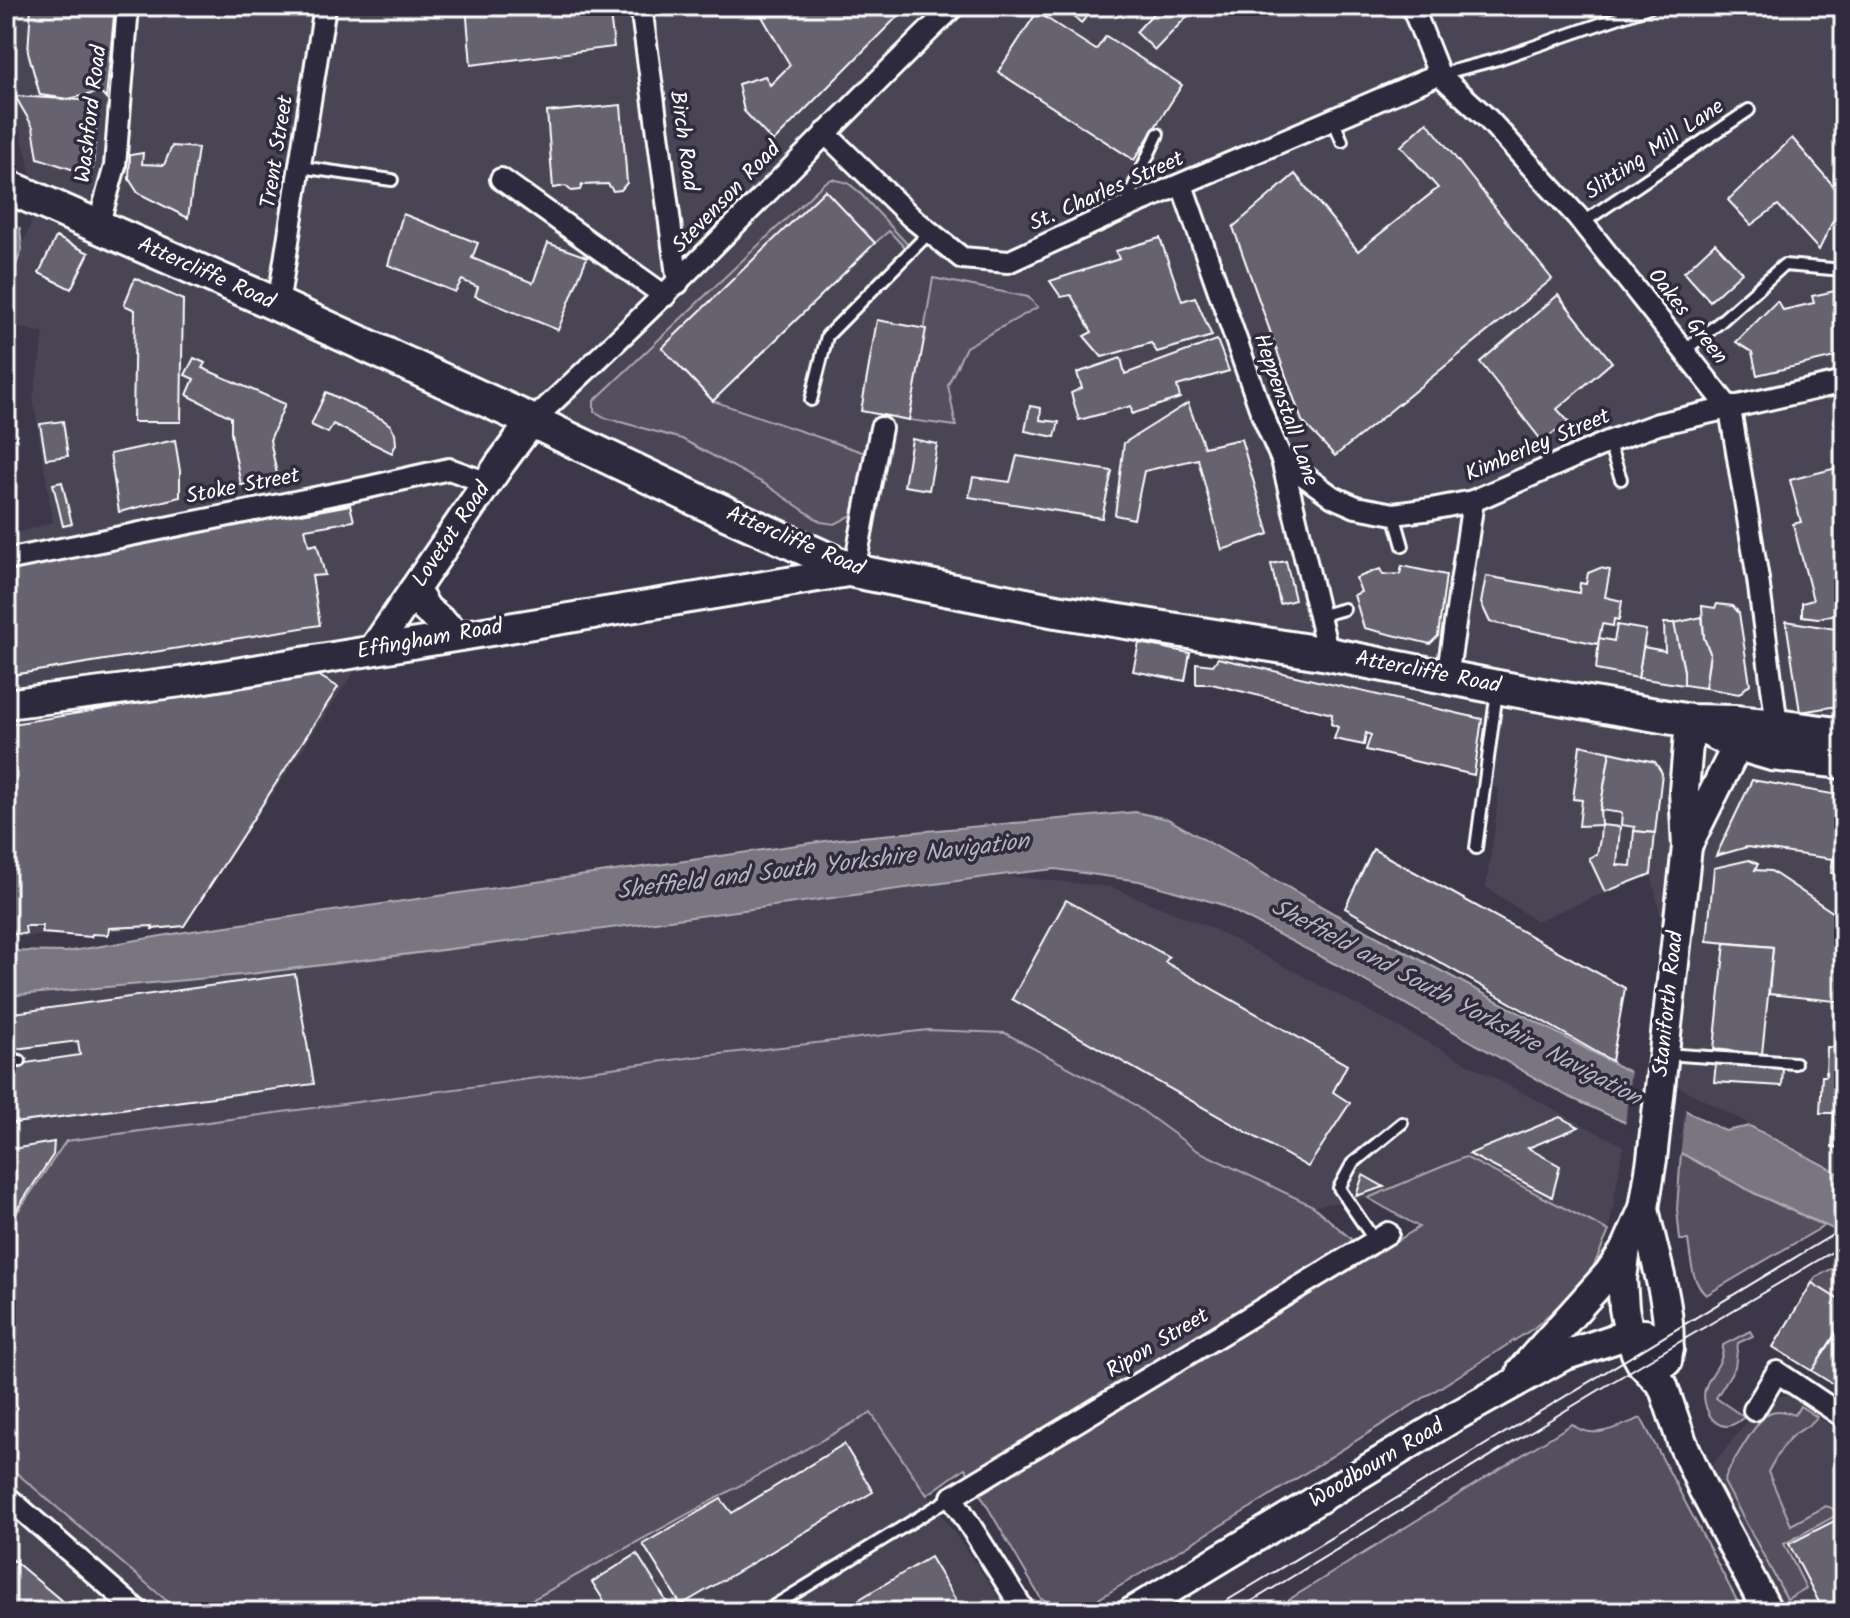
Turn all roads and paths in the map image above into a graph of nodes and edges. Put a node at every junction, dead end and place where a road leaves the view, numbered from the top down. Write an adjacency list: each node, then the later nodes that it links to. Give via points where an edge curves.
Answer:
1 (128, 6): 20 (street, Washford Road, via 115,166)
2 (325, 6): 13 (street, Trent Street)
3 (641, 6): 23 (street, Birch Road)
4 (954, 6): 10 (street, Stevenson Road)
5 (1412, 6): 7 (street, Oakes Green)
6 (1652, 6): 7 (lane)
7 (1439, 74): 9 (street, St. Charles Street); 19 (street, Oakes Green, via 1488,119)
8 (1749, 110): 19 (lane, Slitting Mill Lane)
9 (1333, 119): 12 (lane); 16 (street, St. Charles Street)
10 (825, 133): 21 (street, St. Charles Street); 23 (street, Stevenson Road)
11 (1158, 134): 18 (lane)
12 (1342, 141)
13 (300, 167): 15 (lane); 24 (street, Trent Street)
14 (501, 179): 23 (street)
15 (392, 180)
16 (1182, 185): 18 (street, St. Charles Street); 32 (street, Heppenstall Lane)
17 (6, 186): 20 (main road, Attercliffe Road)
18 (1123, 209): 21 (street, St. Charles Street, via 1008,262 962,258)
19 (1582, 223): 25 (street, Oakes Green)
20 (98, 226): 24 (main road, Attercliffe Road)
21 (930, 232): 27 (lane, via 827,336)
22 (1844, 267): 25 (lane, via 1784,265)
23 (671, 289): 29 (street, Stevenson Road)
24 (278, 305): 29 (main road, Attercliffe Road)
25 (1684, 351): 28 (street, Oakes Green)
26 (1844, 382): 28 (street, Kimberley Street)
27 (811, 400)
28 (1730, 409): 31 (street, Kimberley Street, via 1658,424); 50 (street, Oakes Green)
29 (532, 421): 34 (main road, Lovetot Road); 39 (main road, Attercliffe Road)
30 (881, 428): 39 (street)
31 (1608, 442): 33 (lane); 35 (street, Kimberley Street)
32 (1282, 460): 36 (street, Kimberley Street, via 1333,497); 42 (street, Heppenstall Lane)
33 (1621, 479)
34 (488, 483): 38 (street, Stoke Street, via 449,469); 40 (main road, Lovetot Road)
35 (1473, 501): 36 (street, Kimberley Street); 46 (street)
36 (1394, 514): 37 (lane)
37 (1403, 546)
38 (6, 560)
39 (854, 571): 43 (main road, Effingham Road); 45 (main road, Attercliffe Road, via 1056,611)
40 (414, 590): 43 (main road, via 427,610); 44 (main road, Lovetot Road)
41 (1344, 609): 42 (lane)
42 (1319, 616): 45 (street, Heppenstall Lane)
43 (459, 636): 44 (main road, Effingham Road)
44 (373, 650): 48 (main road, Effingham Road)
45 (1328, 654): 46 (main road, Attercliffe Road)
46 (1447, 678): 47 (main road, Attercliffe Road)
47 (1497, 687): 49 (main road, Attercliffe Road); 55 (lane)
48 (6, 704)
49 (1690, 721): 51 (main road, Attercliffe Road); 54 (main road, Staniforth Road, via 1684,791)
50 (1777, 726): 51 (main road, Attercliffe Road); 52 (main road, Attercliffe Road)
51 (1736, 733): 53 (main road, Attercliffe Road, via 1772,754); 54 (main road, Staniforth Road)
52 (1844, 735)
53 (1844, 762)
54 (1687, 847): 59 (main road, Staniforth Road)
55 (1476, 848)
56 (6, 1059): 57 (lane)
57 (20, 1061)
58 (1795, 1063): 59 (lane)
59 (1662, 1065): 62 (main road, Staniforth Road)
60 (1402, 1123): 61 (lane, via 1352,1164 1339,1188)
61 (1382, 1237): 69 (street, Ripon Street)
62 (1638, 1245): 63 (main road, Staniforth Road, via 1622,1279); 64 (main road, Staniforth Road, via 1664,1288); 65 (main road)
63 (1629, 1334): 64 (main road, via 1645,1334); 65 (main road, Woodbourn Road, via 1563,1356); 66 (main road, Staniforth Road, via 1642,1364)
64 (1669, 1349): 66 (main road, Staniforth Road)
65 (1508, 1386): 74 (main road, Woodbourn Road)
66 (1663, 1386): 75 (main road, Staniforth Road, via 1692,1466)
67 (1754, 1410): 68 (street, via 1777,1372)
68 (1844, 1417)
69 (952, 1497): 72 (lane); 73 (street)
70 (8, 1502): 71 (street)
71 (139, 1612)
72 (764, 1612)
73 (1025, 1612)
74 (1132, 1612)
75 (1768, 1612)

